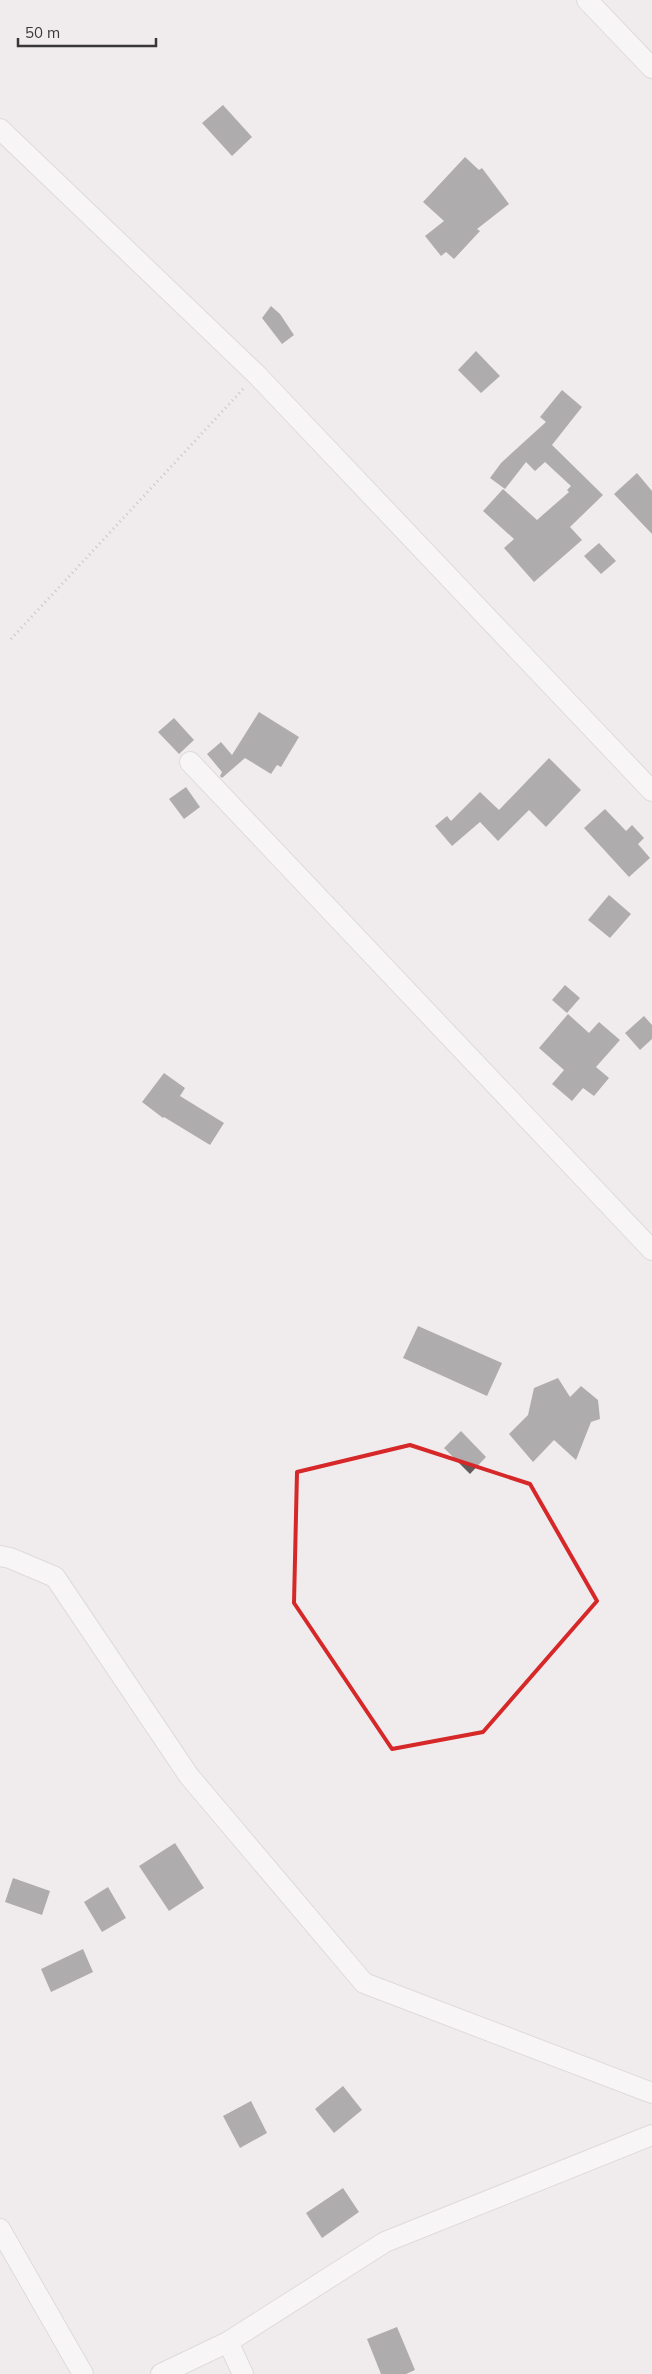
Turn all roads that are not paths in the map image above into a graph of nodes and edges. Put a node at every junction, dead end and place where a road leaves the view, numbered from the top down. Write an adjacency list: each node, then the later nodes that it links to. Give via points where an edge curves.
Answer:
1 (587, 0): 2 (street)
2 (652, 68)
3 (0, 129): 5 (street, via 256,374)
4 (190, 762): 6 (street)
5 (652, 791)
6 (652, 1250)
7 (0, 1556): 8 (street, via 55,1577 189,1776 364,1983)
8 (652, 2093)
9 (652, 2135): 11 (street, via 386,2242)
10 (0, 2229): 12 (street)
11 (228, 2342): 13 (street); 14 (street)
12 (83, 2374)
13 (161, 2374)
14 (243, 2374)

